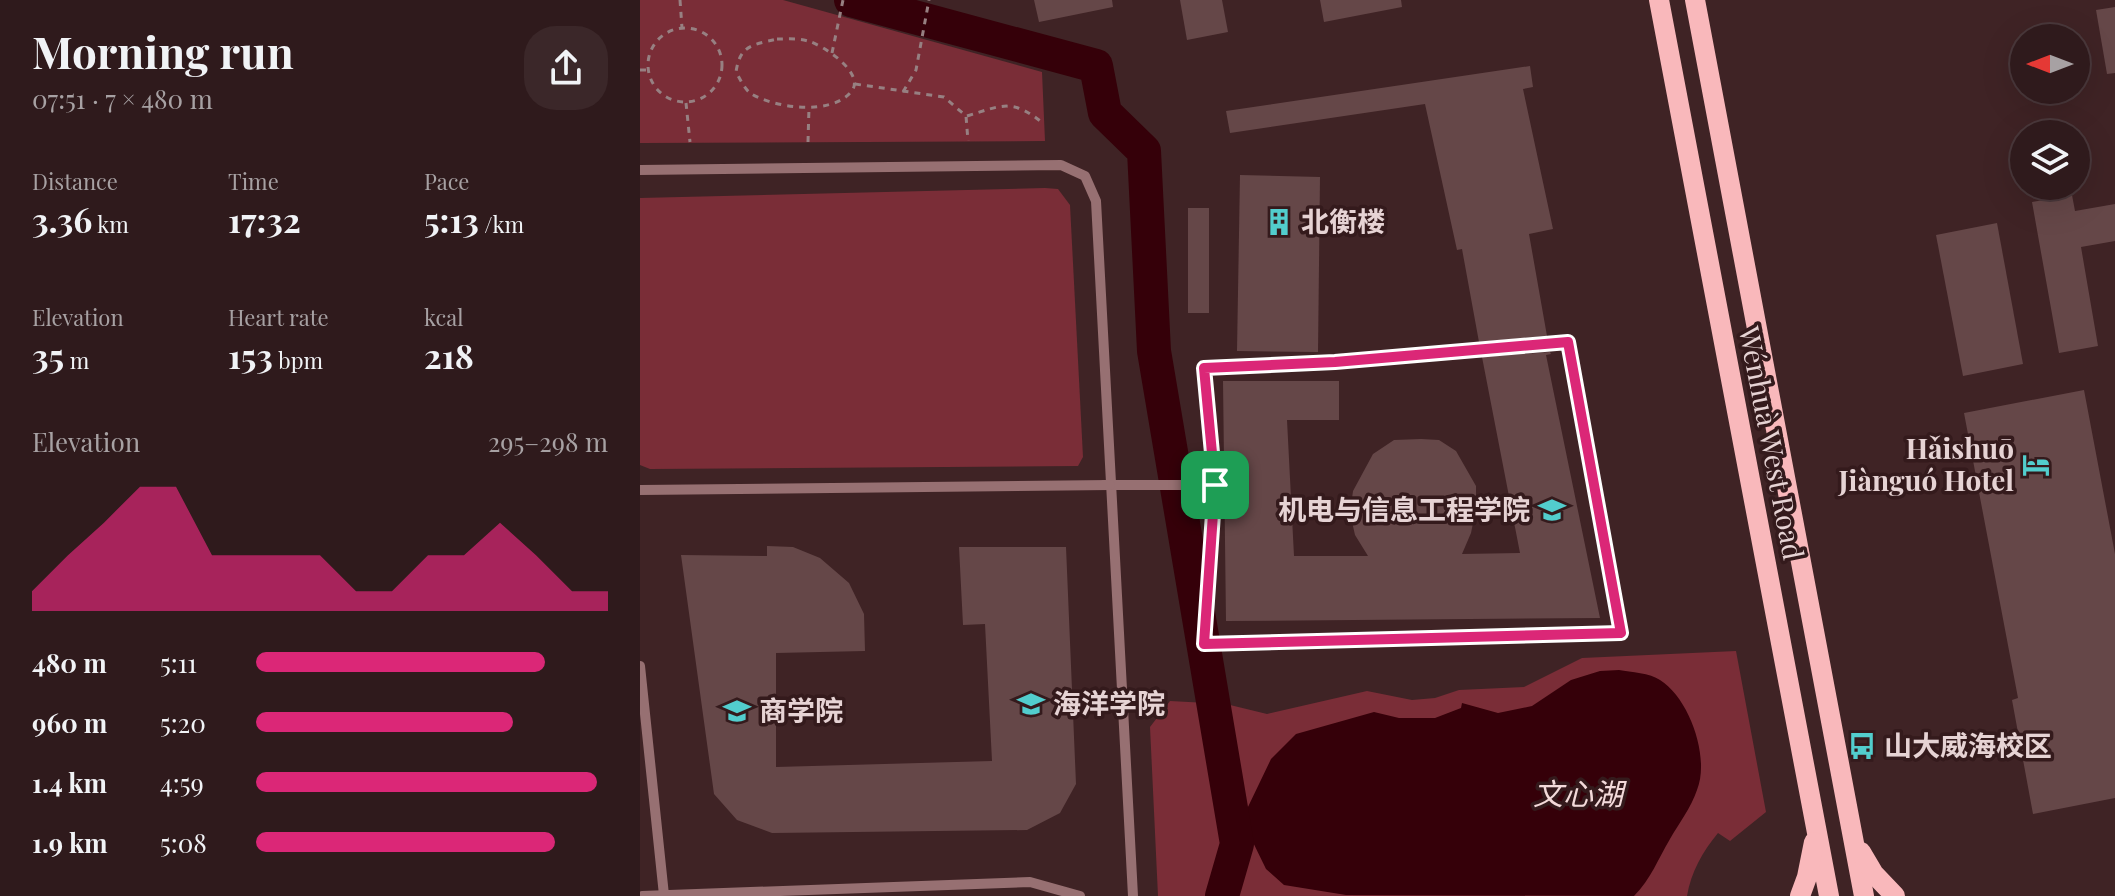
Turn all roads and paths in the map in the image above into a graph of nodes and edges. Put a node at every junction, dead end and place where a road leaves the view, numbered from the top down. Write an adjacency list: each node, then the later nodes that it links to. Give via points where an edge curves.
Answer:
1 (680, 0): 6 (path)
2 (843, 0): 7 (path)
3 (929, 0): 11 (path, via 916,70)
4 (1659, 0): 25 (main road, Wénhuà West Road)
5 (1695, 0): 24 (main road, Wénhuà West Road)
6 (682, 28): 9 (path, via 660,38 648,58); 12 (path, via 713,41 722,63 715,87)
7 (832, 53): 10 (path, via 849,68); 13 (path, via 808,41 777,39 744,49 738,58 736,72 748,91 769,102)
8 (640, 70): 9 (path)
9 (648, 70): 12 (path, via 659,92)
10 (855, 84): 11 (path); 13 (path, via 842,99)
11 (903, 92): 14 (path, via 944,97)
12 (686, 103): 17 (path)
13 (809, 107): 18 (path)
14 (966, 116): 15 (path, via 989,107 1011,107 1028,110); 16 (path)
15 (1044, 124)
16 (968, 141)
17 (690, 142)
18 (808, 142)
19 (640, 170): 20 (lane, via 1061,165 1085,176 1096,201)
20 (1108, 485): 21 (lane); 22 (lane); 29 (lane)
21 (1215, 485): 21 (lane, via 1204,368 1568,342 1621,633 1204,644)
22 (640, 490)
23 (640, 666): 26 (lane)
24 (1849, 817): 32 (main road, Wénhuà West Road); 33 (main road, via 1874,874)
25 (1816, 830): 30 (main road); 31 (main road, Wénhuà West Road)
26 (664, 895): 27 (lane); 28 (lane, via 1030,882)
27 (642, 896)
28 (1080, 896)
29 (1133, 896)
30 (1800, 896)
31 (1829, 896)
32 (1864, 896)
33 (1895, 896)

